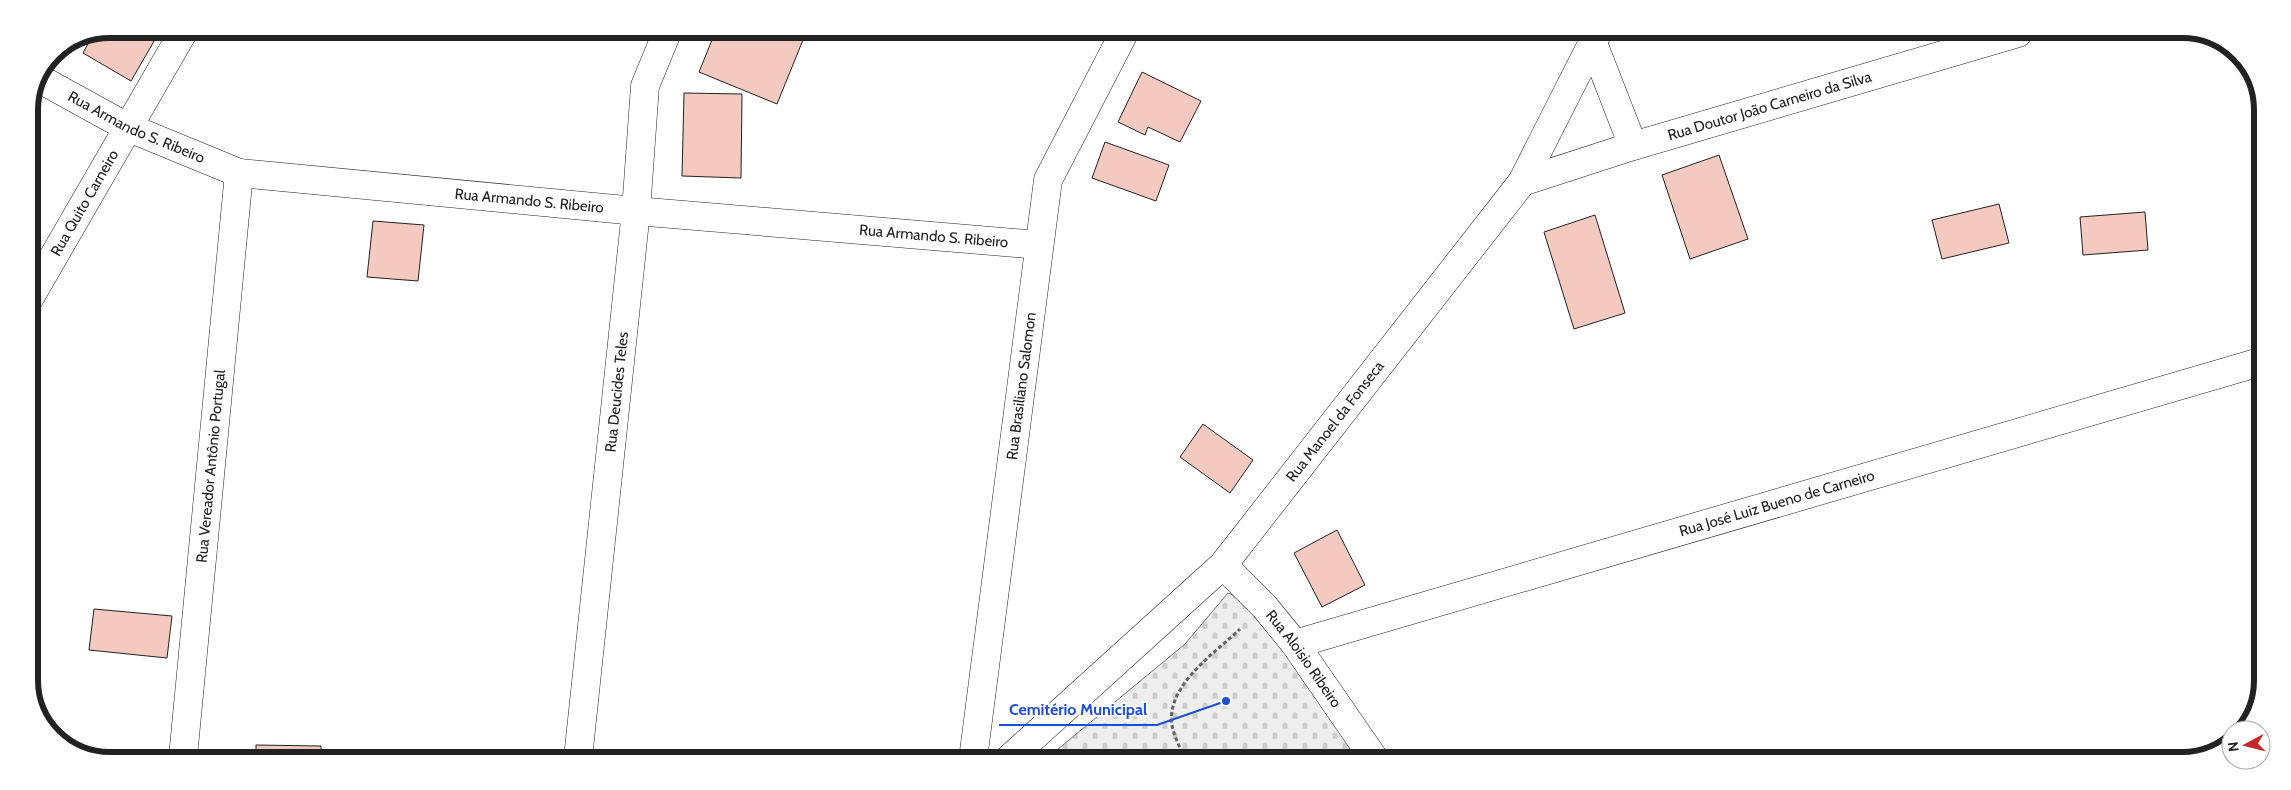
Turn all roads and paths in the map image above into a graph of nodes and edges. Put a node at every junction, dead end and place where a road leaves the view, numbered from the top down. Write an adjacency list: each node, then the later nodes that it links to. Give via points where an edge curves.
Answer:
1 (180, 38): 8 (street, Rua Quito Carneiro)
2 (665, 38): 12 (street, Rua Deucides Teles, via 645,86)
3 (1122, 38): 13 (street, Rua Brasiliano Salomon, via 1048,180)
4 (1595, 38): 11 (street, Rua Manoel da Fonseca)
5 (1596, 38): 9 (street)
6 (1998, 38): 9 (street, Rua Doutor João Carneiro da Silva)
7 (44, 81): 8 (street, Rua Armando S. Ribeiro)
8 (127, 128): 10 (street, Rua Armando S. Ribeiro); 14 (street, Rua Quito Carneiro)
9 (1633, 146): 11 (street, Rua Doutor João Carneiro da Silva)
10 (239, 173): 12 (street, Rua Armando S. Ribeiro); 19 (street, Rua Vereador Antônio Portugal)
11 (1522, 182): 16 (street, Rua Manoel da Fonseca)
12 (636, 211): 13 (street, Rua Armando S. Ribeiro); 20 (street, Rua Deucides Teles)
13 (1040, 244): 21 (street, Rua Brasiliano Salomon)
14 (37, 285)
15 (2253, 364): 18 (street, Rua José Luiz Bueno de Carneiro)
16 (1223, 565): 17 (street, Rua Aloisio Ribeiro); 22 (street, Rua Manoel da Fonseca)
17 (1264, 606): 18 (street, Rua Aloisio Ribeiro); 23 (path, via 1182,685 1172,711 1173,729)
18 (1295, 644): 24 (street, Rua Aloisio Ribeiro)
19 (183, 752)
20 (579, 752)
21 (975, 752)
22 (1016, 752)
23 (1182, 752)
24 (1369, 752)

